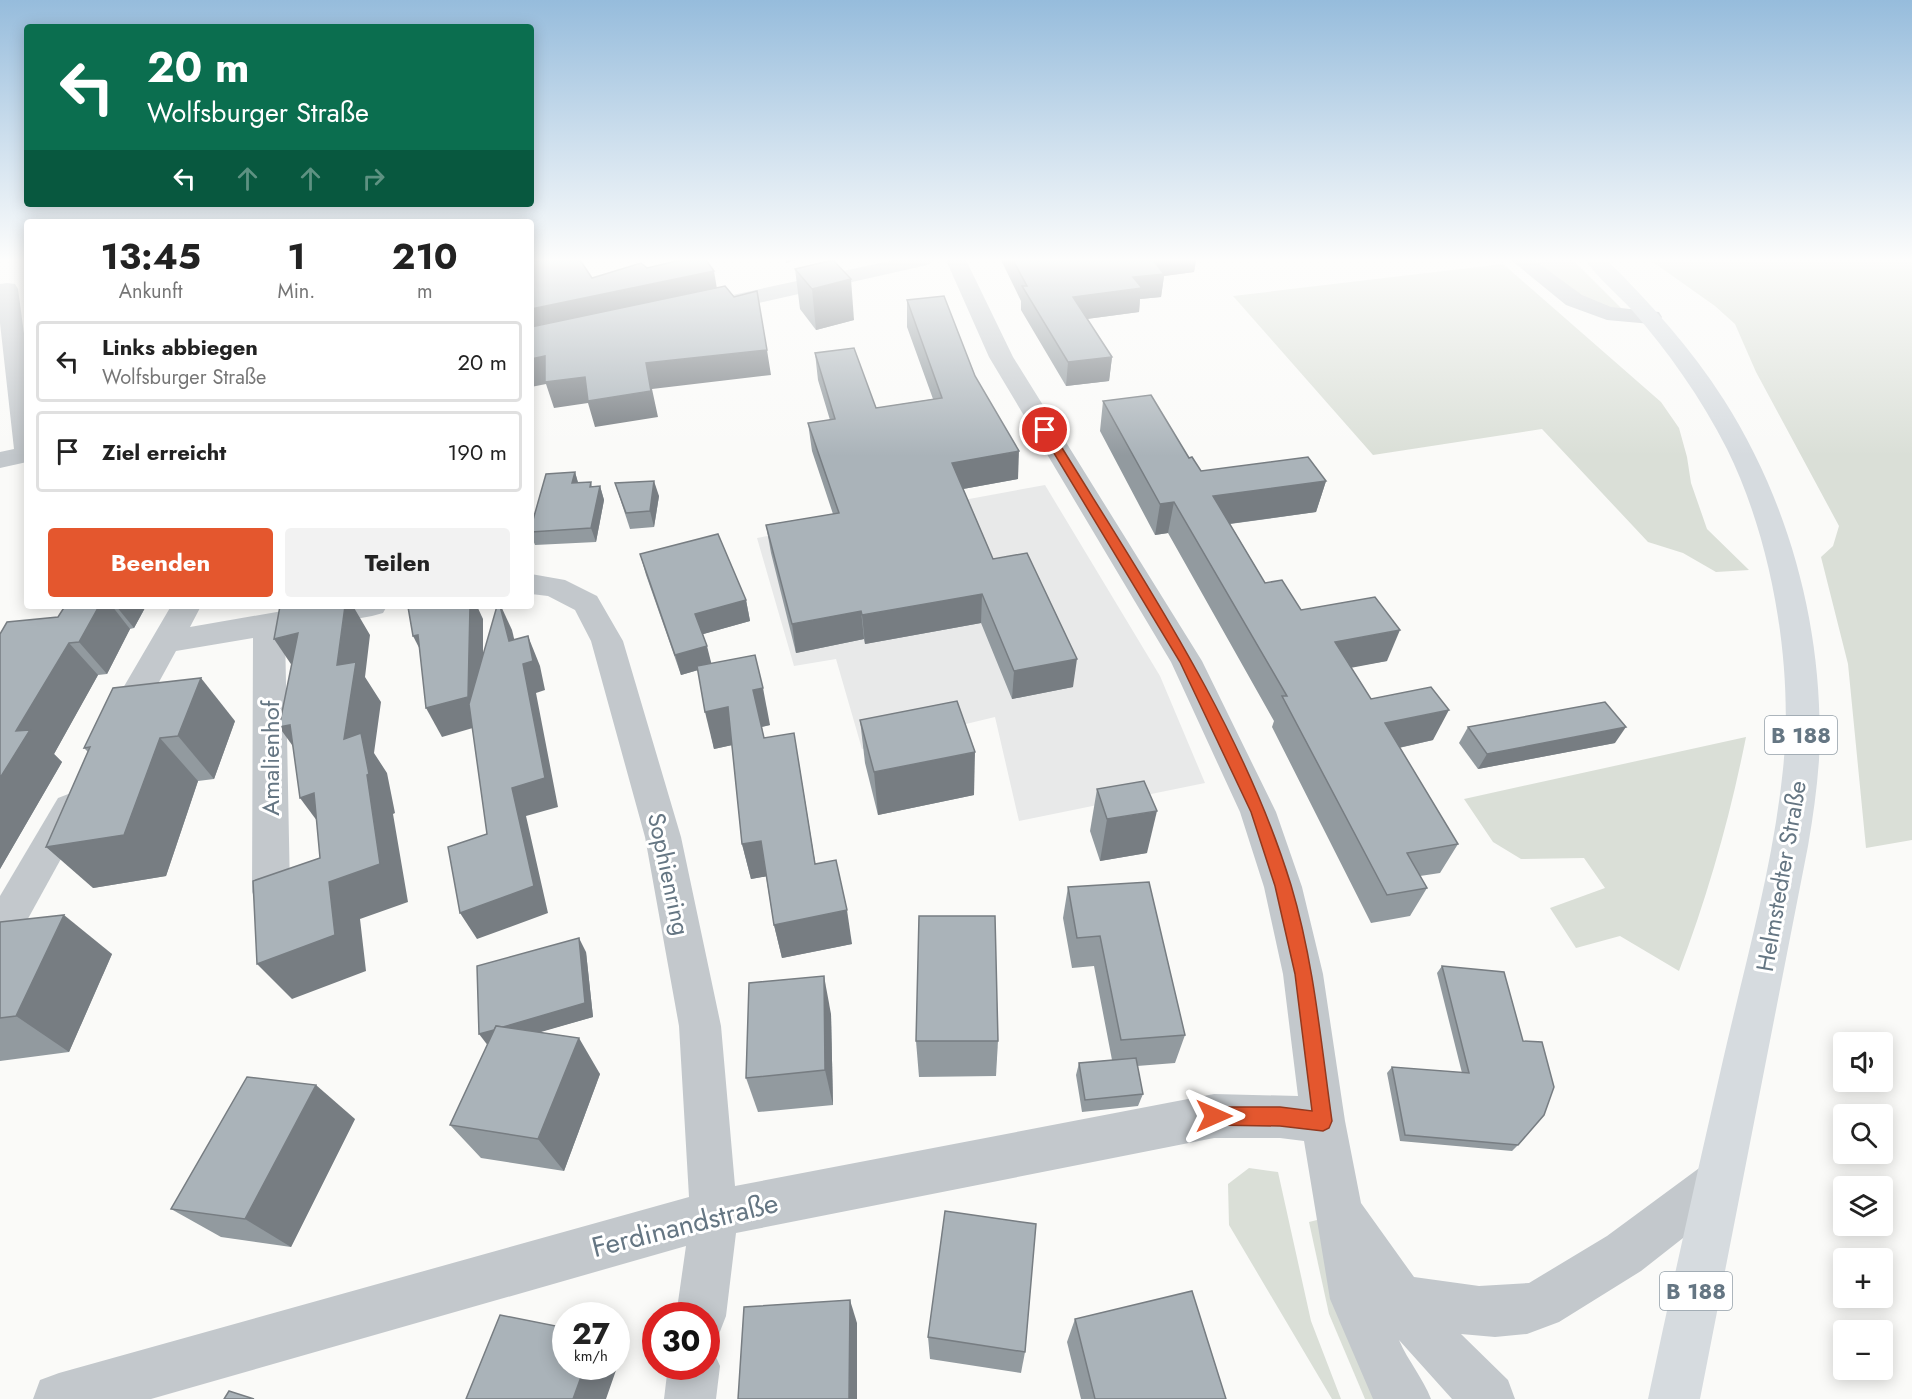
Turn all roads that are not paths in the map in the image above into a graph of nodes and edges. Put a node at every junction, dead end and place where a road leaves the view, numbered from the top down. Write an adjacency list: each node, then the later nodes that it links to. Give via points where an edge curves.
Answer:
1 (11, 325): 4 (street)
2 (986, 325): 14 (street, via 1001,357 1186,661 1258,812 1283,886 1303,974)
3 (1658, 325): 15 (main road, Helmstedter Straße / B 188, via 1694,370 1760,490 1784,569 1798,645 1802,712 1800,782)
4 (24, 428)
5 (24, 454): 6 (street)
6 (0, 460)
7 (534, 584): 16 (street, Sophienring, via 554,587 586,603 607,641 663,837 700,1026)
8 (184, 609): 11 (street)
9 (356, 609): 10 (street)
10 (269, 625): 11 (street); 12 (street, Amalienhof)
11 (166, 642): 13 (street)
12 (271, 892)
13 (0, 932)
14 (1323, 1121): 16 (street, Ferdinandstraße, via 1280,1116 1214,1116); 17 (street)
15 (1718, 1182): 18 (street, via 1637,1246 1530,1309 1488,1312); 25 (main road, Helmstedter Straße / B 188)
16 (714, 1214): 19 (street, Sophienring); 21 (street, Ferdinandstraße)
17 (1340, 1214): 18 (street, via 1364,1243); 23 (street, via 1355,1299 1389,1377)
18 (1399, 1299): 24 (street, via 1455,1367)
19 (703, 1302)
20 (692, 1380): 22 (street)
21 (59, 1399)
22 (690, 1399)
23 (1405, 1399)
24 (1489, 1399)
25 (1674, 1399)

